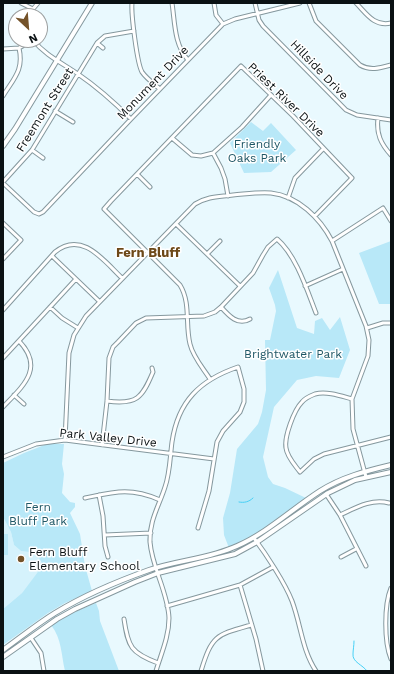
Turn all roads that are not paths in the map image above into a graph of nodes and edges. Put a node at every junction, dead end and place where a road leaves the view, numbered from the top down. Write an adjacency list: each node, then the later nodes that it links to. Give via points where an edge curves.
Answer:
1 (20, 3): 10 (street)
2 (92, 3): 21 (street)
3 (132, 3): 14 (street)
4 (172, 3): 20 (street, via 178,44)
5 (214, 3): 13 (street, via 216,15)
6 (255, 3): 11 (street, Hillside Drive)
7 (300, 3): 11 (street, Monument Drive)
8 (310, 3): 22 (street, via 316,21 360,65 367,69)
9 (356, 3): 12 (street, via 374,21)
10 (31, 8)
11 (258, 13): 13 (street, Monument Drive); 29 (street, Hillside Drive, via 263,26 346,110 357,116)
12 (391, 23)
13 (223, 24): 20 (street, Monument Drive)
14 (134, 31): 15 (street, via 105,36); 24 (street, via 141,69)
15 (97, 43): 18 (street); 23 (street, Freemont Street)
16 (19, 48): 19 (street); 26 (street, via 21,66)
17 (42, 48): 21 (street)
18 (103, 48)
19 (3, 49)
20 (188, 60): 24 (street, Monument Drive)
21 (56, 61): 23 (street); 33 (street)
22 (391, 65)
23 (78, 74): 27 (street, Freemont Street); 28 (street, via 103,92)
24 (160, 89): 28 (street, Monument Drive)
25 (271, 95): 32 (street, Priest River Drive, via 241,66); 34 (street, Priest River Drive); 36 (street, via 242,127)
26 (3, 96)
27 (55, 111): 31 (street); 35 (street, Freemont Street)
28 (131, 118): 40 (street, Monument Drive, via 42,213 34,212)
29 (378, 118): 30 (street, Hillside Drive); 37 (street, via 380,140)
30 (391, 119)
31 (73, 122)
32 (172, 138): 36 (street, via 192,155); 39 (street, Priest River Drive)
33 (3, 146)
34 (323, 149): 43 (street, via 295,178); 44 (street, Priest River Drive, via 352,178)
35 (32, 150): 38 (street); 40 (street, Freemont Street)
36 (213, 153): 42 (street, via 225,179)
37 (391, 155)
38 (43, 158)
39 (137, 174): 41 (street); 50 (street, Priest River Drive, via 104,209)
40 (3, 183)
41 (150, 187)
42 (228, 196): 43 (street, via 258,192); 47 (street, via 216,196 199,202)
43 (288, 198): 44 (street)
44 (315, 216): 49 (street)
45 (391, 221): 49 (street, via 383,208)
46 (3, 223): 53 (street, via 21,240)
47 (176, 224): 50 (street); 51 (street)
48 (220, 241): 51 (street)
49 (332, 241): 54 (street)
50 (147, 253): 55 (street); 64 (street, via 180,285 186,299)
51 (208, 254): 57 (street)
52 (52, 256): 55 (street, via 61,248 74,244 86,246); 56 (street); 62 (street)
53 (3, 259)
54 (343, 269): 58 (street); 68 (street)
55 (122, 278): 59 (street)
56 (76, 279): 59 (street); 60 (street)
57 (240, 286): 58 (street, via 253,273 268,247 277,239 291,255); 61 (street)
58 (305, 286): 63 (street)
59 (99, 301): 67 (street)
60 (50, 307): 67 (street); 69 (street)
61 (221, 307): 64 (street, via 206,315); 65 (street, via 237,321 246,322)
62 (3, 310)
63 (316, 313)
64 (187, 316): 72 (street, via 191,347); 75 (street, via 142,320 113,347 109,358)
65 (250, 319)
66 (391, 323): 68 (street)
67 (78, 328): 79 (street, via 70,353)
68 (366, 328): 74 (street, via 369,340 368,356)
69 (19, 341): 70 (street); 73 (street, via 28,351 32,365 28,378)
70 (3, 358)
71 (152, 368): 75 (street, via 147,387 140,396 128,402)
72 (210, 379): 82 (street, via 197,390 183,409 174,434); 84 (street, via 238,367 244,389 244,402 240,412 219,438)
73 (14, 395): 76 (street); 77 (street)
74 (352, 399): 81 (street, via 352,419); 81 (street, via 324,393 309,396 301,402 286,441 286,449 300,472 324,454)
75 (107, 402): 80 (street)
76 (24, 404)
77 (3, 407)
78 (391, 437): 81 (street)
79 (65, 440): 80 (street, Park Valley Drive); 83 (street, Park Valley Drive, via 36,444)
80 (102, 445): 82 (street, Park Valley Drive)
81 (357, 445): 86 (street)
82 (171, 454): 84 (street, Park Valley Drive); 92 (street, via 165,488)
83 (3, 457)
84 (214, 460): 95 (street, via 209,491)
85 (391, 465): 86 (street)
86 (364, 471): 88 (street); 98 (street, via 321,490)
87 (391, 472): 88 (street)
88 (366, 478): 89 (street, via 344,484)
89 (326, 494): 94 (street); 98 (street)
90 (99, 495): 91 (street); 92 (street, via 125,491 143,493); 97 (street)
91 (85, 498)
92 (160, 500): 96 (street)
93 (389, 503): 94 (street, via 381,501 368,504)
94 (340, 515): 99 (street)
95 (198, 528)
96 (150, 533): 97 (street); 104 (street)
97 (105, 534): 100 (street)
98 (256, 540): 103 (street); 104 (street, via 222,552); 105 (street, via 235,554)
99 (356, 549): 101 (street); 102 (street)
100 (108, 557)
101 (341, 557)
102 (366, 566)
103 (273, 567): 106 (street); 121 (street, via 289,595 307,657)
104 (156, 568): 105 (street); 113 (street, via 109,586 55,612)
105 (158, 573): 108 (street); 112 (street, via 75,609)
106 (240, 585): 108 (street); 110 (street)
107 (391, 588): 111 (street, via 386,607)
108 (167, 606): 116 (street, via 169,616 166,641)
109 (124, 619): 116 (street, via 129,642 134,650 140,656)
110 (252, 625): 119 (street, via 226,633 212,643); 120 (street)
111 (389, 629): 115 (street, via 387,641)
112 (31, 638): 114 (street); 117 (street, via 41,653)
113 (3, 650)
114 (3, 656)
115 (391, 659)
116 (158, 663): 118 (street)
117 (44, 671)
118 (156, 671)
119 (201, 671)
120 (263, 671)
121 (316, 671)

